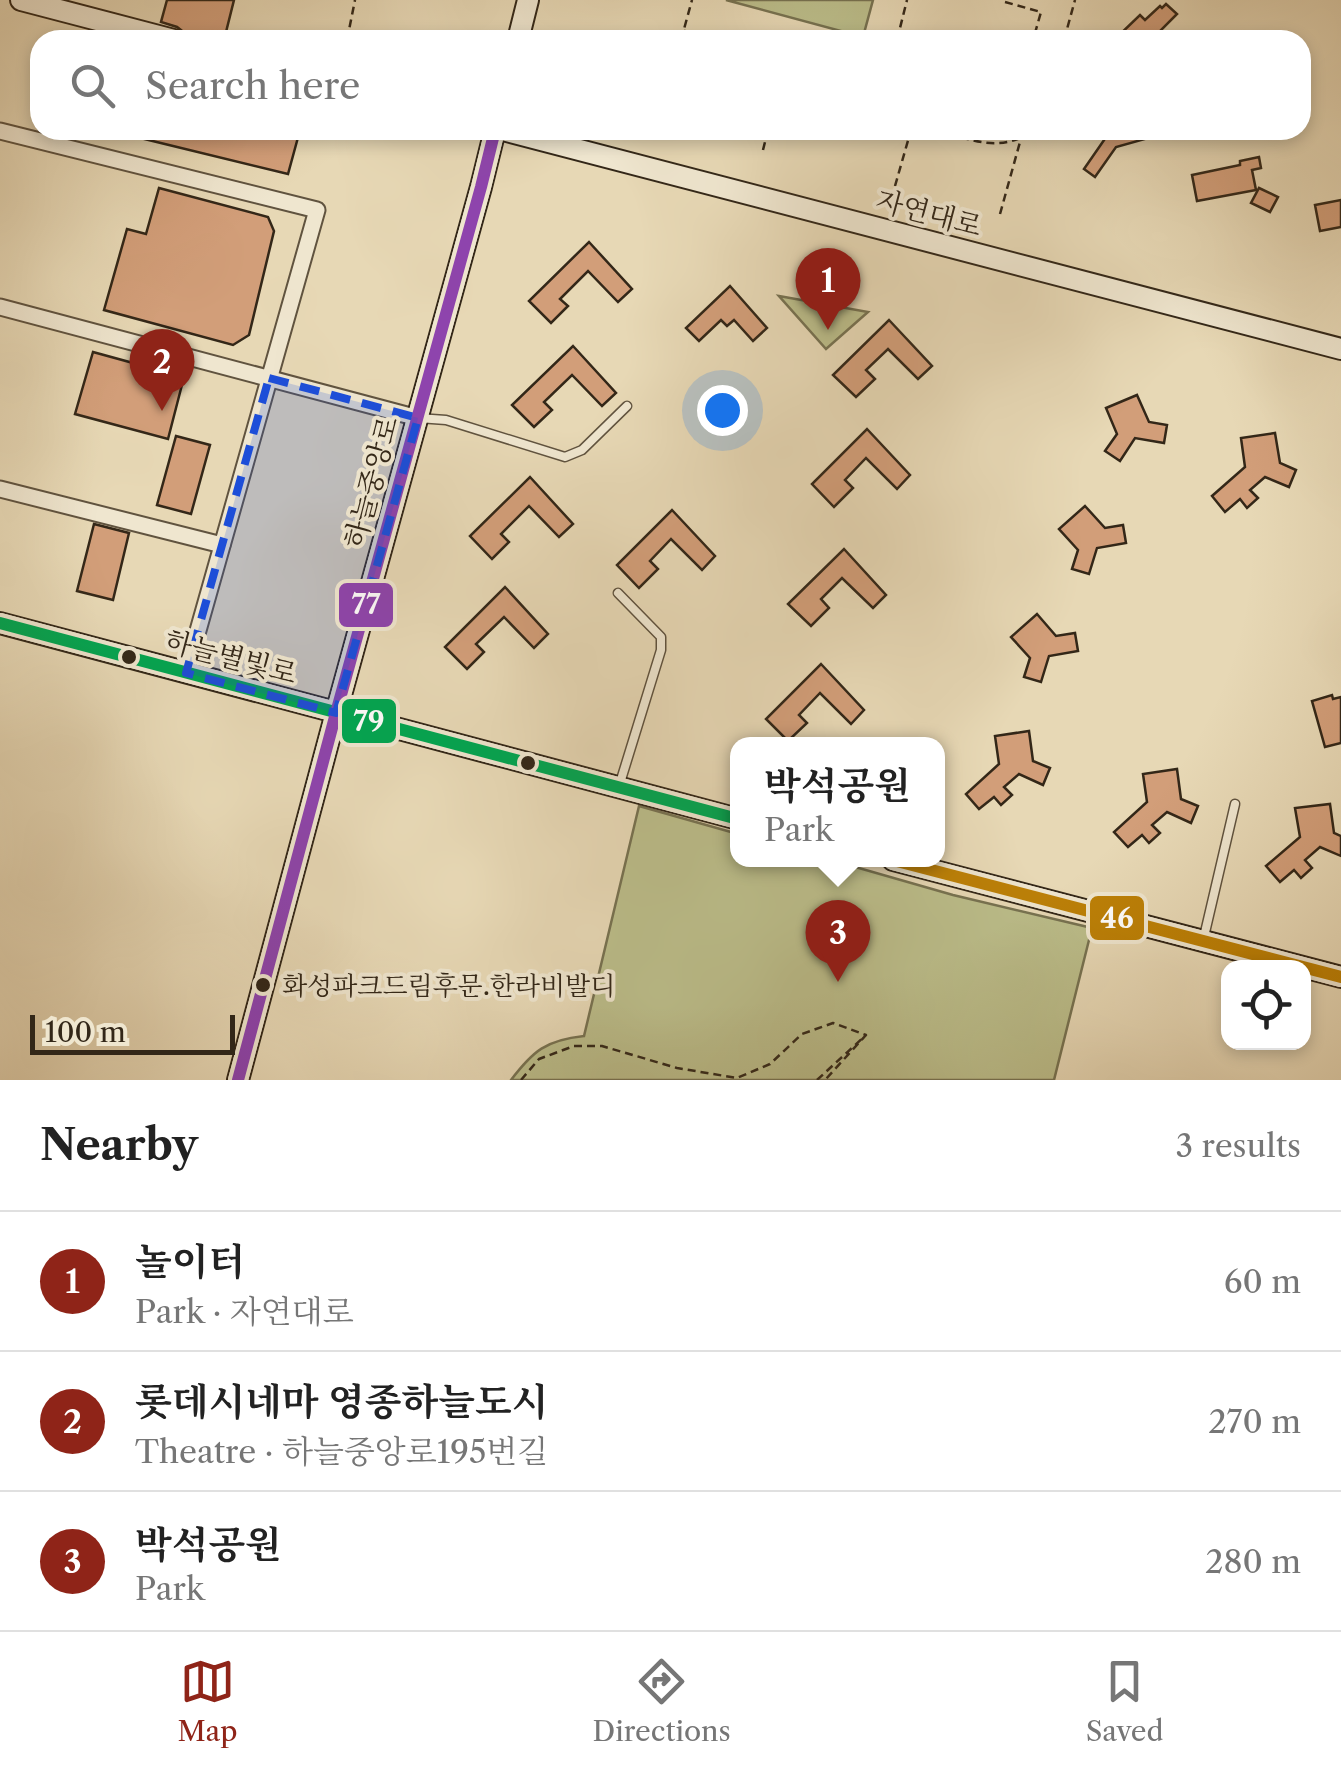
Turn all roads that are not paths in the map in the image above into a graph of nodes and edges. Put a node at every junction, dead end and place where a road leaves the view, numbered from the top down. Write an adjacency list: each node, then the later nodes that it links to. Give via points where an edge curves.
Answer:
1 (21, 0): 3 (street)
2 (528, 0): 4 (street)
3 (136, 30)
4 (520, 30)
5 (0, 131): 6 (street)
6 (30, 138)
7 (36, 140): 12 (street, via 317,210)
8 (492, 140): 14 (street, 하늘중앙로)
9 (541, 140): 11 (street, 자연대로)
10 (0, 307): 12 (street)
11 (1341, 349)
12 (269, 378): 14 (street); 16 (street)
13 (627, 406): 14 (lane, via 582,450 564,457 446,420)
14 (418, 418): 20 (street, 하늘중앙로)
15 (0, 489): 16 (street)
16 (222, 545): 19 (street)
17 (618, 593): 21 (lane, via 661,637)
18 (0, 623): 19 (street, 하늘별빛로)
19 (186, 673): 20 (street, 하늘별빛로)
20 (336, 713): 21 (street, 하늘별빛로); 27 (street, 하늘중앙로)
21 (619, 788): 23 (street, 하늘별빛로)
22 (1235, 804): 25 (lane)
23 (730, 817)
24 (920, 867): 25 (street)
25 (1203, 941): 26 (street)
26 (1341, 977)
27 (238, 1080)

